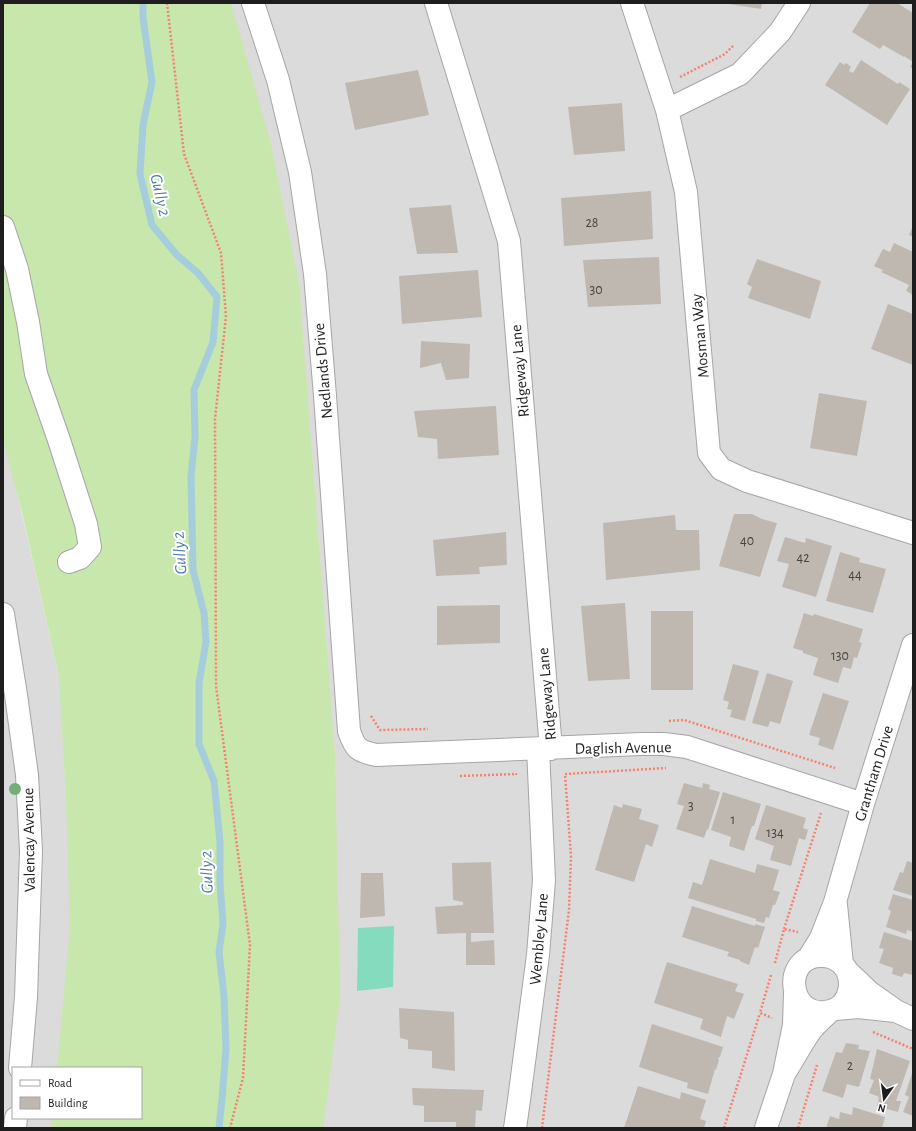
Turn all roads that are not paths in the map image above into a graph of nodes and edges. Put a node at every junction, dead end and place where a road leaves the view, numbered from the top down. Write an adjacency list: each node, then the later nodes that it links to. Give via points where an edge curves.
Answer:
1 (253, 3): 11 (street, Nedlands Drive, via 278,80 300,172 315,274 349,731)
2 (436, 3): 12 (street, Ridgeway Lane, via 509,241)
3 (632, 3): 5 (street, Mosman Way)
4 (799, 3): 5 (street, via 780,32 740,74)
5 (667, 110): 7 (street, Mosman Way, via 686,192 709,453 720,469 747,481)
6 (3, 228): 8 (street, via 17,269 36,374 86,524 90,547 80,558)
7 (913, 533)
8 (69, 562)
9 (3, 616): 20 (street, Valencay Avenue, via 27,775 31,851 26,997)
10 (913, 645): 13 (street, Grantham Drive)
11 (354, 745): 12 (street, Daglish Avenue, via 364,753 376,756)
12 (544, 749): 13 (street, Daglish Avenue, via 641,744 687,747); 22 (street, Wembley Lane, via 544,880 538,955)
13 (863, 804): 14 (street, Grantham Drive)
14 (835, 902): 15 (street, Grantham Drive, via 821,938); 16 (street, Grantham Drive)
15 (808, 959): 16 (street, via 827,956); 17 (street, Grantham Drive, via 801,964 796,973 793,983)
16 (845, 968): 18 (street, Grantham Drive, via 850,978 850,989 847,998); 19 (street, via 867,991)
17 (795, 993): 18 (street, via 802,1004 810,1010); 21 (street, Grantham Drive, via 794,1025)
18 (833, 1010): 19 (street, via 858,1007); 21 (street, Grantham Drive, via 812,1030)
19 (904, 1015)
20 (20, 1067)
21 (784, 1074): 23 (street, Grantham Drive)
22 (515, 1128)
23 (766, 1128)

